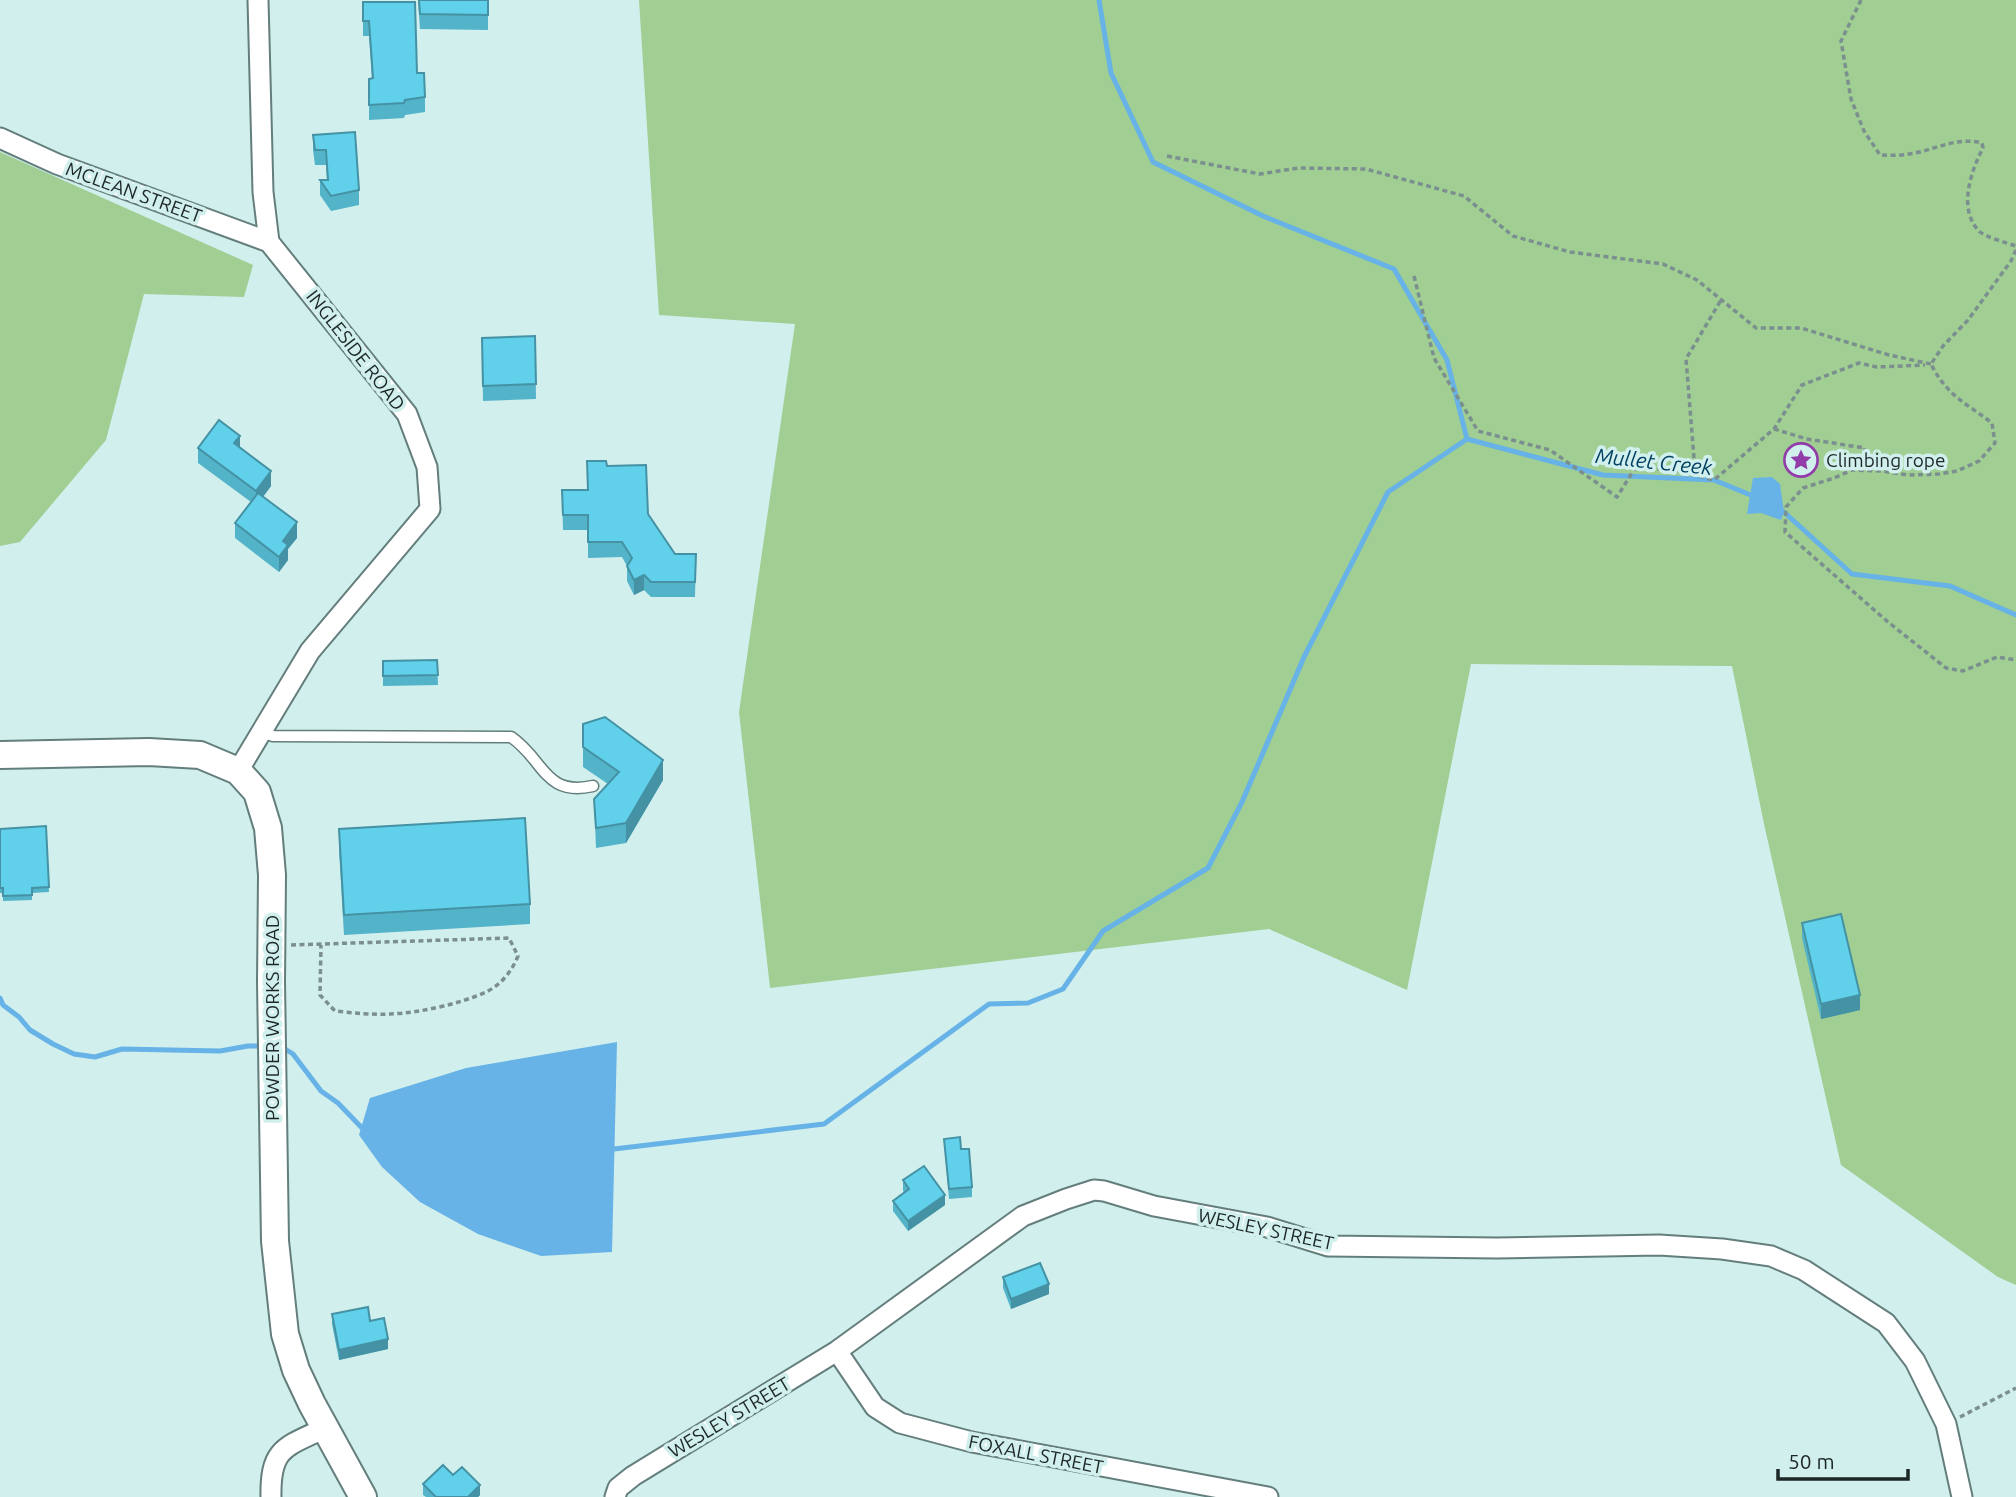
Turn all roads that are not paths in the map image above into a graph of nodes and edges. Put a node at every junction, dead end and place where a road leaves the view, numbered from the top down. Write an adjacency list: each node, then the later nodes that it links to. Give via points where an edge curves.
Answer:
1 (258, 0): 3 (street, via 263,192)
2 (0, 138): 3 (street, MCLEAN STREET)
3 (269, 242): 4 (street, INGLESIDE ROAD, via 407,414 427,467 430,509 310,652)
4 (261, 732): 6 (street, INGLESIDE ROAD); 7 (lane, via 274,736 511,737 555,783 580,789)
5 (0, 755): 6 (main road, POWDER WORKS ROAD, via 200,755)
6 (238, 771): 9 (main road, POWDER WORKS ROAD, via 257,792 268,828 272,875 275,1241 285,1334 296,1370)
7 (593, 786)
8 (837, 1351): 12 (street, WESLEY STREET, via 633,1476 618,1488); 13 (street, FOXALL STREET, via 875,1407 900,1423 972,1442); 14 (street, WESLEY STREET, via 1023,1216 1094,1190 1267,1227 1328,1246 1659,1245 1722,1249 1771,1256 1804,1270 1886,1323 1914,1361 1946,1424)
9 (325, 1428): 10 (street, via 292,1443 277,1456 270,1477); 11 (main road, POWDER WORKS ROAD)
10 (271, 1497)
11 (363, 1497)
12 (615, 1497)
13 (1268, 1497)
14 (1962, 1497)

